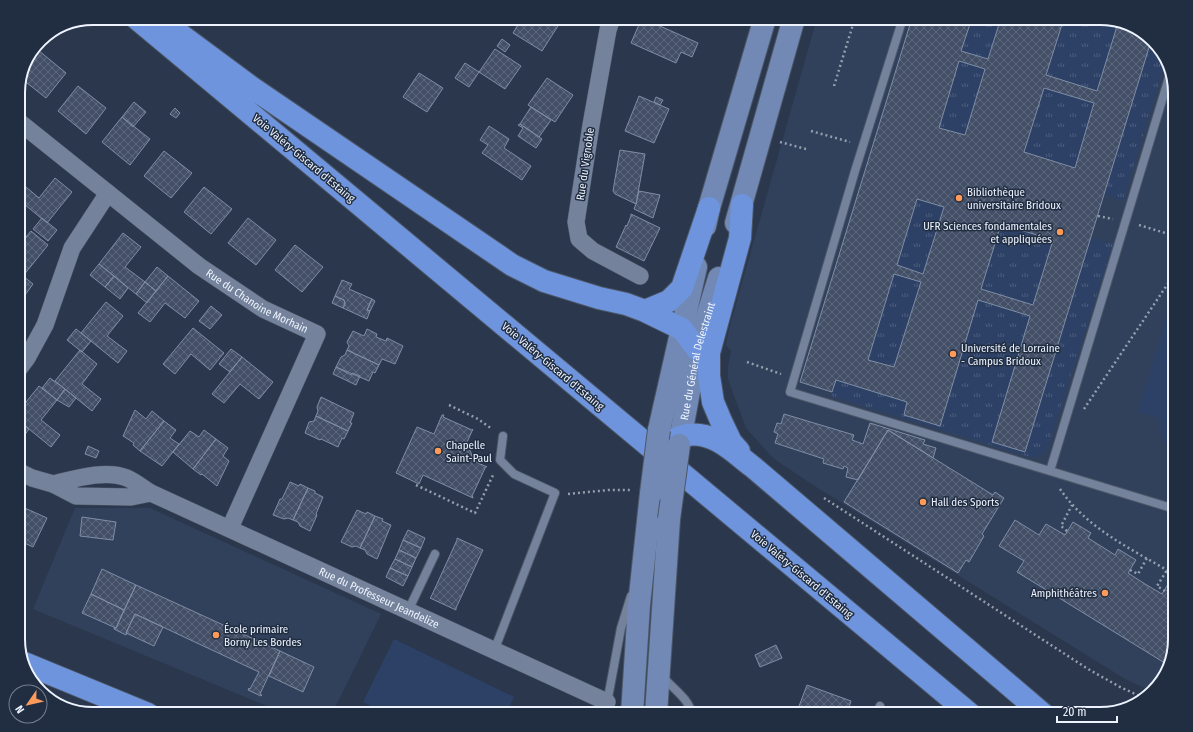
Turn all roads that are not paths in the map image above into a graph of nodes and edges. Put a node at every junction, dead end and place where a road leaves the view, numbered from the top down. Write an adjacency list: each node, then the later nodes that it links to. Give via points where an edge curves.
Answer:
1 (144, 25): 37 (highway, Voie Valéry-Giscard d'Estaing)
2 (167, 25): 13 (highway, via 251,87 512,264 544,281)
3 (610, 25): 12 (street, Rue du Vignoble, via 590,125 576,222 579,239 593,251)
4 (763, 25): 11 (main road, Rue du Général Delestraint)
5 (792, 25): 10 (main road, Rue du Général Delestraint)
6 (901, 25): 21 (lane, via 790,392)
7 (1167, 83): 21 (lane)
8 (25, 127): 9 (street, Rue du Chanoine Morhain)
9 (108, 193): 16 (street, via 72,248 45,325); 24 (street, Rue du Chanoine Morhain, via 199,266 263,309 317,334)
10 (742, 204): 15 (main road, Rue du Général Delestraint); 20 (highway, via 740,238 708,353 708,376 714,402 731,442)
11 (709, 208): 13 (highway, via 682,288 669,301); 14 (main road, Rue du Général Delestraint)
12 (640, 276)
13 (645, 311): 14 (highway)
14 (682, 329): 15 (highway); 18 (main road, Rue du Général Delestraint)
15 (697, 349): 19 (main road, Rue du Général Delestraint)
16 (25, 361)
17 (503, 436): 28 (lane, via 500,460 514,474 555,493)
18 (658, 439): 19 (highway); 25 (main road, Rue du Général Delestraint, bridge)
19 (680, 441): 20 (highway, via 687,435 708,436 718,440); 30 (main road, Rue du Général Delestraint, bridge, via 669,519)
20 (753, 467): 38 (highway)
21 (1050, 471): 23 (lane)
22 (25, 474): 24 (street, Rue du Professeur Jeandelize, via 53,484 104,474 127,478 151,494)
23 (1168, 507)
24 (230, 528): 27 (street, Rue du Professeur Jeandelize)
25 (644, 553): 33 (lane, via 621,628); 34 (main road, Rue du Général Delestraint)
26 (435, 554): 27 (lane)
27 (408, 611): 28 (street, Rue du Professeur Jeandelize)
28 (494, 651): 32 (street, Rue du Professeur Jeandelize)
29 (30, 666): 31 (highway)
30 (659, 671): 35 (main road, Rue du Général Delestraint); 36 (lane, via 686,700)
31 (131, 707)
32 (604, 707)
33 (606, 707)
34 (632, 707)
35 (656, 707)
36 (689, 707)
37 (962, 707)
38 (1035, 707)

